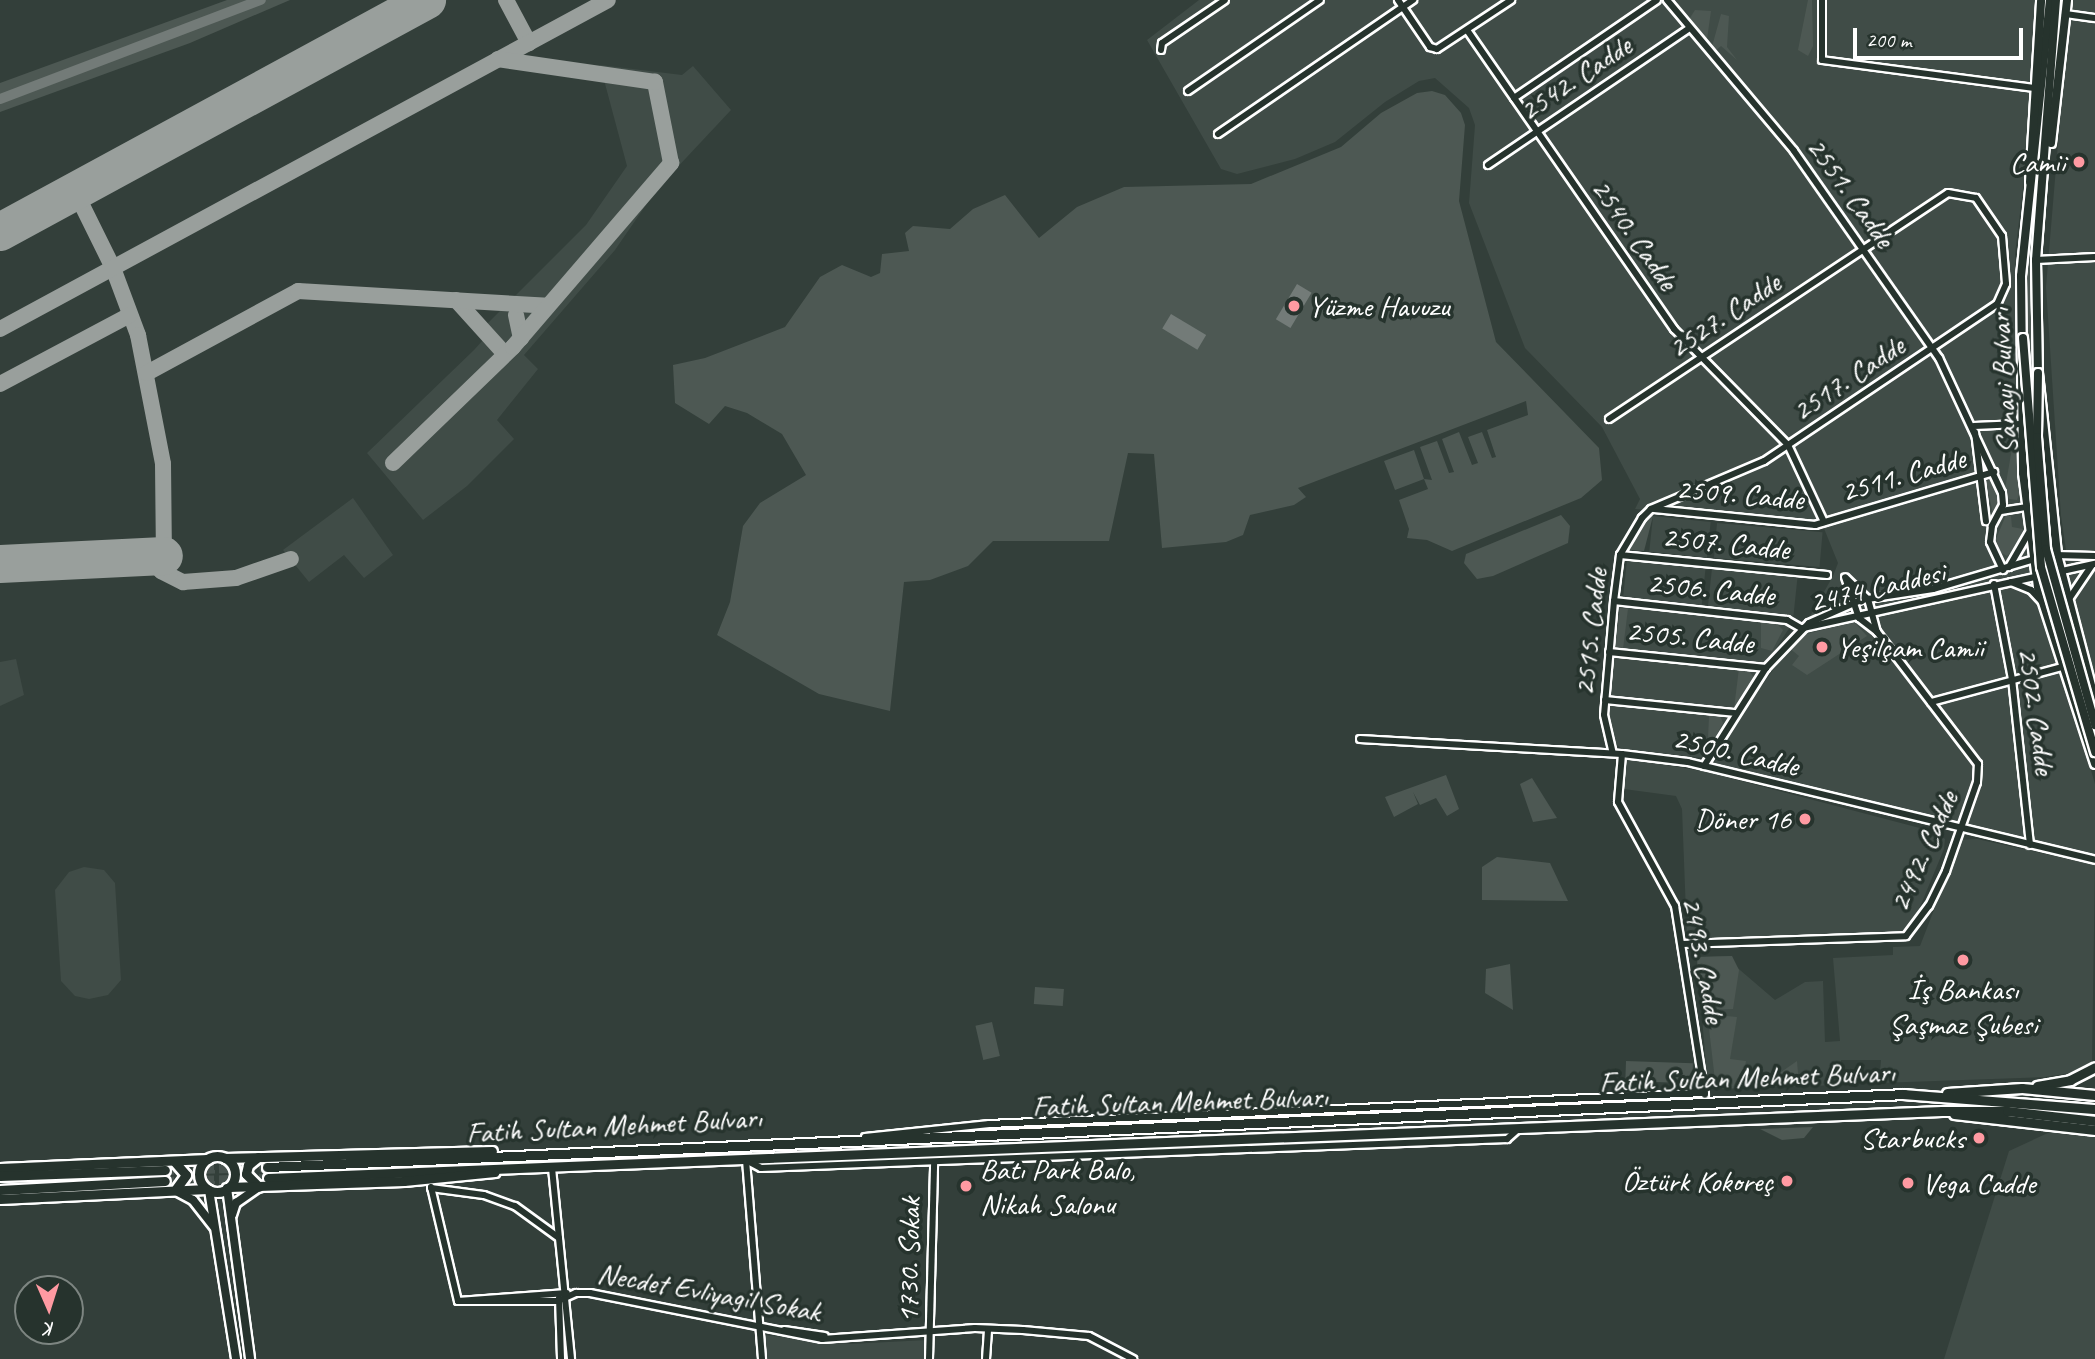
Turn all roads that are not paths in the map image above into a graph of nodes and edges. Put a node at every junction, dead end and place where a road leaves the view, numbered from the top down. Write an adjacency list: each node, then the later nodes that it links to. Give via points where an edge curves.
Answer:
1 (1225, 0): 18 (street, via 1162,43)
2 (1320, 0): 20 (street)
3 (1398, 0): 13 (street)
4 (1413, 0): 13 (street)
5 (1511, 0): 17 (street)
6 (1657, 0): 21 (street)
7 (1667, 0): 16 (street, 2551. Cadde)
8 (1822, 0): 19 (street, via 1822,60)
9 (2041, 0): 19 (main road)
10 (2050, 0): 26 (main road, Sanayi Bulvarı)
11 (2056, 0): 24 (main road, Sanayi Bulvarı)
12 (2067, 0): 14 (main road)
13 (1403, 7): 17 (street, via 1433,49); 23 (street)
14 (2065, 14): 15 (street); 24 (main road, via 2055,130)
15 (2095, 18)
16 (1688, 29): 22 (street, 2542. Cadde); 27 (street, 2551. Cadde, via 1794,151)
17 (1467, 30): 21 (street, 2540. Cadde)
18 (1161, 50)
19 (2035, 88): 26 (main road, via 2028,170)
20 (1188, 91)
21 (1514, 98): 22 (street, 2540. Cadde)
22 (1537, 132): 25 (street, 2542. Cadde); 33 (street, 2540. Cadde, via 1674,329)
23 (1218, 134)
24 (2047, 156): 30 (main road, Sanayi Bulvarı)
25 (1488, 165)
26 (2032, 187): 31 (main road, Sanayi Bulvarı, via 2021,276)
27 (1864, 248): 28 (street, 2527. Cadde, via 1956,191 1980,201 2002,236); 32 (street, 2551. Cadde); 33 (street, 2527. Cadde)
28 (2005, 250): 32 (street, 2517. Cadde, via 2006,288 2001,301)
29 (2095, 257): 30 (street)
30 (2036, 260): 34 (main road, Sanayi Bulvarı)
31 (2023, 338): 36 (main road); 78 (main road, Sanayi Bulvarı, bridge, via 2041,567)
32 (1932, 349): 37 (street, 2551. Cadde); 38 (street, 2517. Cadde)
33 (1701, 358): 35 (street, 2527. Cadde); 38 (street, 2540. Cadde)
34 (2038, 373): 46 (main road); 76 (main road, Sanayi Bulvarı, bridge, via 2037,437 2046,549)
35 (1609, 419)
36 (2020, 424): 37 (street); 41 (main road)
37 (1974, 426): 39 (street, 2551. Cadde); 40 (street)
38 (1788, 445): 42 (street, via 1740,474); 45 (street)
39 (1994, 472): 40 (street, 2511. Cadde); 43 (street, 2551. Cadde, via 2002,493)
40 (1978, 477): 44 (street); 45 (street, 2511. Cadde)
41 (2026, 507): 43 (street); 47 (main road)
42 (1651, 509): 45 (street, 2509. Cadde, via 1807,525); 48 (street, 2515. Cadde)
43 (2001, 511): 53 (street, via 1990,542)
44 (1986, 521)
45 (1825, 522)
46 (2053, 527): 47 (main road, via 2040,538); 49 (main road)
47 (2029, 533): 51 (main road); 53 (street)
48 (1620, 555): 55 (street, 2507. Cadde); 60 (street, 2515. Cadde)
49 (2057, 555): 50 (street, 2474 Caddesi); 51 (street, 2474 Caddesi); 54 (main road)
50 (2095, 556)
51 (2032, 560): 53 (street, 2474 Caddesi); 56 (main road)
52 (2093, 564): 54 (street, 2474 Caddesi); 62 (street, via 2075,586)
53 (2006, 569): 59 (street, 2474 Caddesi)
54 (2061, 574): 56 (street, 2474 Caddesi); 62 (main road)
55 (1827, 575)
56 (2036, 578): 57 (street, 2474 Caddesi); 63 (main road)
57 (2009, 581): 58 (street, 2474 Caddesi); 63 (street, via 2031,590)
58 (1994, 584): 64 (street, 2474 Caddesi); 71 (street, 2502. Cadde)
59 (1868, 599): 61 (street, 2474 Caddesi); 61 (street, via 1845,576); 64 (street)
60 (1614, 601): 66 (street, 2506. Cadde, via 1787,620); 68 (street, 2515. Cadde)
61 (1852, 603): 65 (street); 66 (street, 2474 Caddesi)
62 (2068, 605): 63 (main road, via 2052,601); 73 (main road)
63 (2044, 607): 69 (main road)
64 (1873, 611): 65 (street, 2474 Caddesi); 67 (street)
65 (1859, 618): 66 (street, 2474 Caddesi); 67 (street)
66 (1801, 628): 70 (street)
67 (1877, 632): 74 (street, 2492. Cadde)
68 (1609, 652): 70 (street, 2505. Cadde); 72 (street, 2515. Cadde)
69 (2062, 667): 71 (street); 81 (main road)
70 (1766, 668): 75 (street)
71 (2012, 679): 74 (street); 84 (street, 2502. Cadde)
72 (1605, 700): 75 (street); 79 (street, 2515. Cadde)
73 (2095, 701)
74 (1931, 702): 83 (street, 2492. Cadde, via 1978,764 1977,782)
75 (1737, 713): 82 (street)
76 (2095, 724)
77 (1360, 739): 79 (street, 2500. Cadde)
78 (2095, 752)
79 (1613, 753): 80 (street, 2500. Cadde)
80 (1622, 754): 82 (street, 2500. Cadde); 86 (street, 2493. Cadde, via 1618,802 1672,900)
81 (2095, 764)
82 (1704, 766): 83 (street, 2500. Cadde)
83 (1961, 828): 84 (street, 2500. Cadde); 86 (street, 2492. Cadde, via 1929,906 1906,936)
84 (2030, 845): 85 (street, 2500. Cadde)
85 (2095, 860)
86 (1682, 944): 91 (street, 2493. Cadde)
87 (2095, 1067): 88 (highway, via 2070,1080)
88 (2022, 1088): 89 (highway, via 1960,1089); 90 (highway)
89 (1941, 1095): 91 (highway, Fatih Sultan Mehmet Bulvarı); 92 (highway, Fatih Sultan Mehmet Bulvarı)
90 (2095, 1096)
91 (1705, 1098): 98 (highway, Fatih Sultan Mehmet Bulvarı)
92 (2095, 1109)
93 (1942, 1111): 94 (highway, Fatih Sultan Mehmet Bulvarı, via 2007,1111); 95 (highway, Fatih Sultan Mehmet Bulvarı); 96 (highway, via 1974,1119)
94 (2095, 1121)
95 (1520, 1127): 97 (highway, Fatih Sultan Mehmet Bulvarı); 102 (street, via 1507,1139)
96 (2095, 1130)
97 (946, 1151): 102 (street); 104 (highway, Fatih Sultan Mehmet Bulvarı)
98 (508, 1153): 99 (highway, via 474,1148); 106 (highway, Fatih Sultan Mehmet Bulvarı)
99 (259, 1157): 100 (highway); 114 (highway, via 248,1165 246,1174)
100 (225, 1158): 101 (highway); 116 (highway, via 234,1170)
101 (208, 1159): 103 (highway); 117 (highway, via 199,1176)
102 (987, 1159): 105 (street)
103 (166, 1160): 107 (highway); 115 (highway, via 181,1164 186,1175 180,1187)
104 (746, 1160): 105 (street, via 761,1168); 109 (highway, Fatih Sultan Mehmet Bulvarı); 126 (street)
105 (934, 1162): 128 (street, 1730. Sokak)
106 (267, 1167)
107 (0, 1168)
108 (509, 1168): 109 (highway, Fatih Sultan Mehmet Bulvarı); 112 (highway, Fatih Sultan Mehmet Bulvarı); 113 (highway)
109 (552, 1168): 122 (street)
110 (165, 1170): 111 (highway)
111 (0, 1176)
112 (268, 1178)
113 (429, 1184): 114 (highway); 122 (street, via 515,1206); 124 (street)
114 (260, 1187): 116 (highway); 120 (main road, via 236,1203)
115 (169, 1188): 117 (highway); 118 (highway); 119 (highway); 121 (main road, via 193,1200)
116 (228, 1188): 117 (highway); 120 (main road)
117 (208, 1189): 121 (main road)
118 (0, 1190)
119 (0, 1199)
120 (231, 1229): 130 (main road)
121 (216, 1230): 129 (main road)
122 (560, 1239): 123 (street)
123 (564, 1295): 124 (street); 125 (street, Necdet Evliyagil Sokak); 126 (street, Necdet Evliyagil Sokak, via 576,1293); 132 (street)
124 (458, 1301): 125 (street, Necdet Evliyagil Sokak)
125 (558, 1301): 131 (street)
126 (759, 1326): 128 (street, Necdet Evliyagil Sokak, via 822,1339); 133 (street)
127 (988, 1329): 128 (street, Necdet Evliyagil Sokak); 135 (street); 136 (street, Necdet Evliyagil Sokak, via 1089,1336)
128 (930, 1332): 134 (street, 1730. Sokak)
129 (236, 1359)
130 (250, 1359)
131 (561, 1359)
132 (571, 1359)
133 (762, 1359)
134 (929, 1359)
135 (986, 1359)
136 (1133, 1359)

